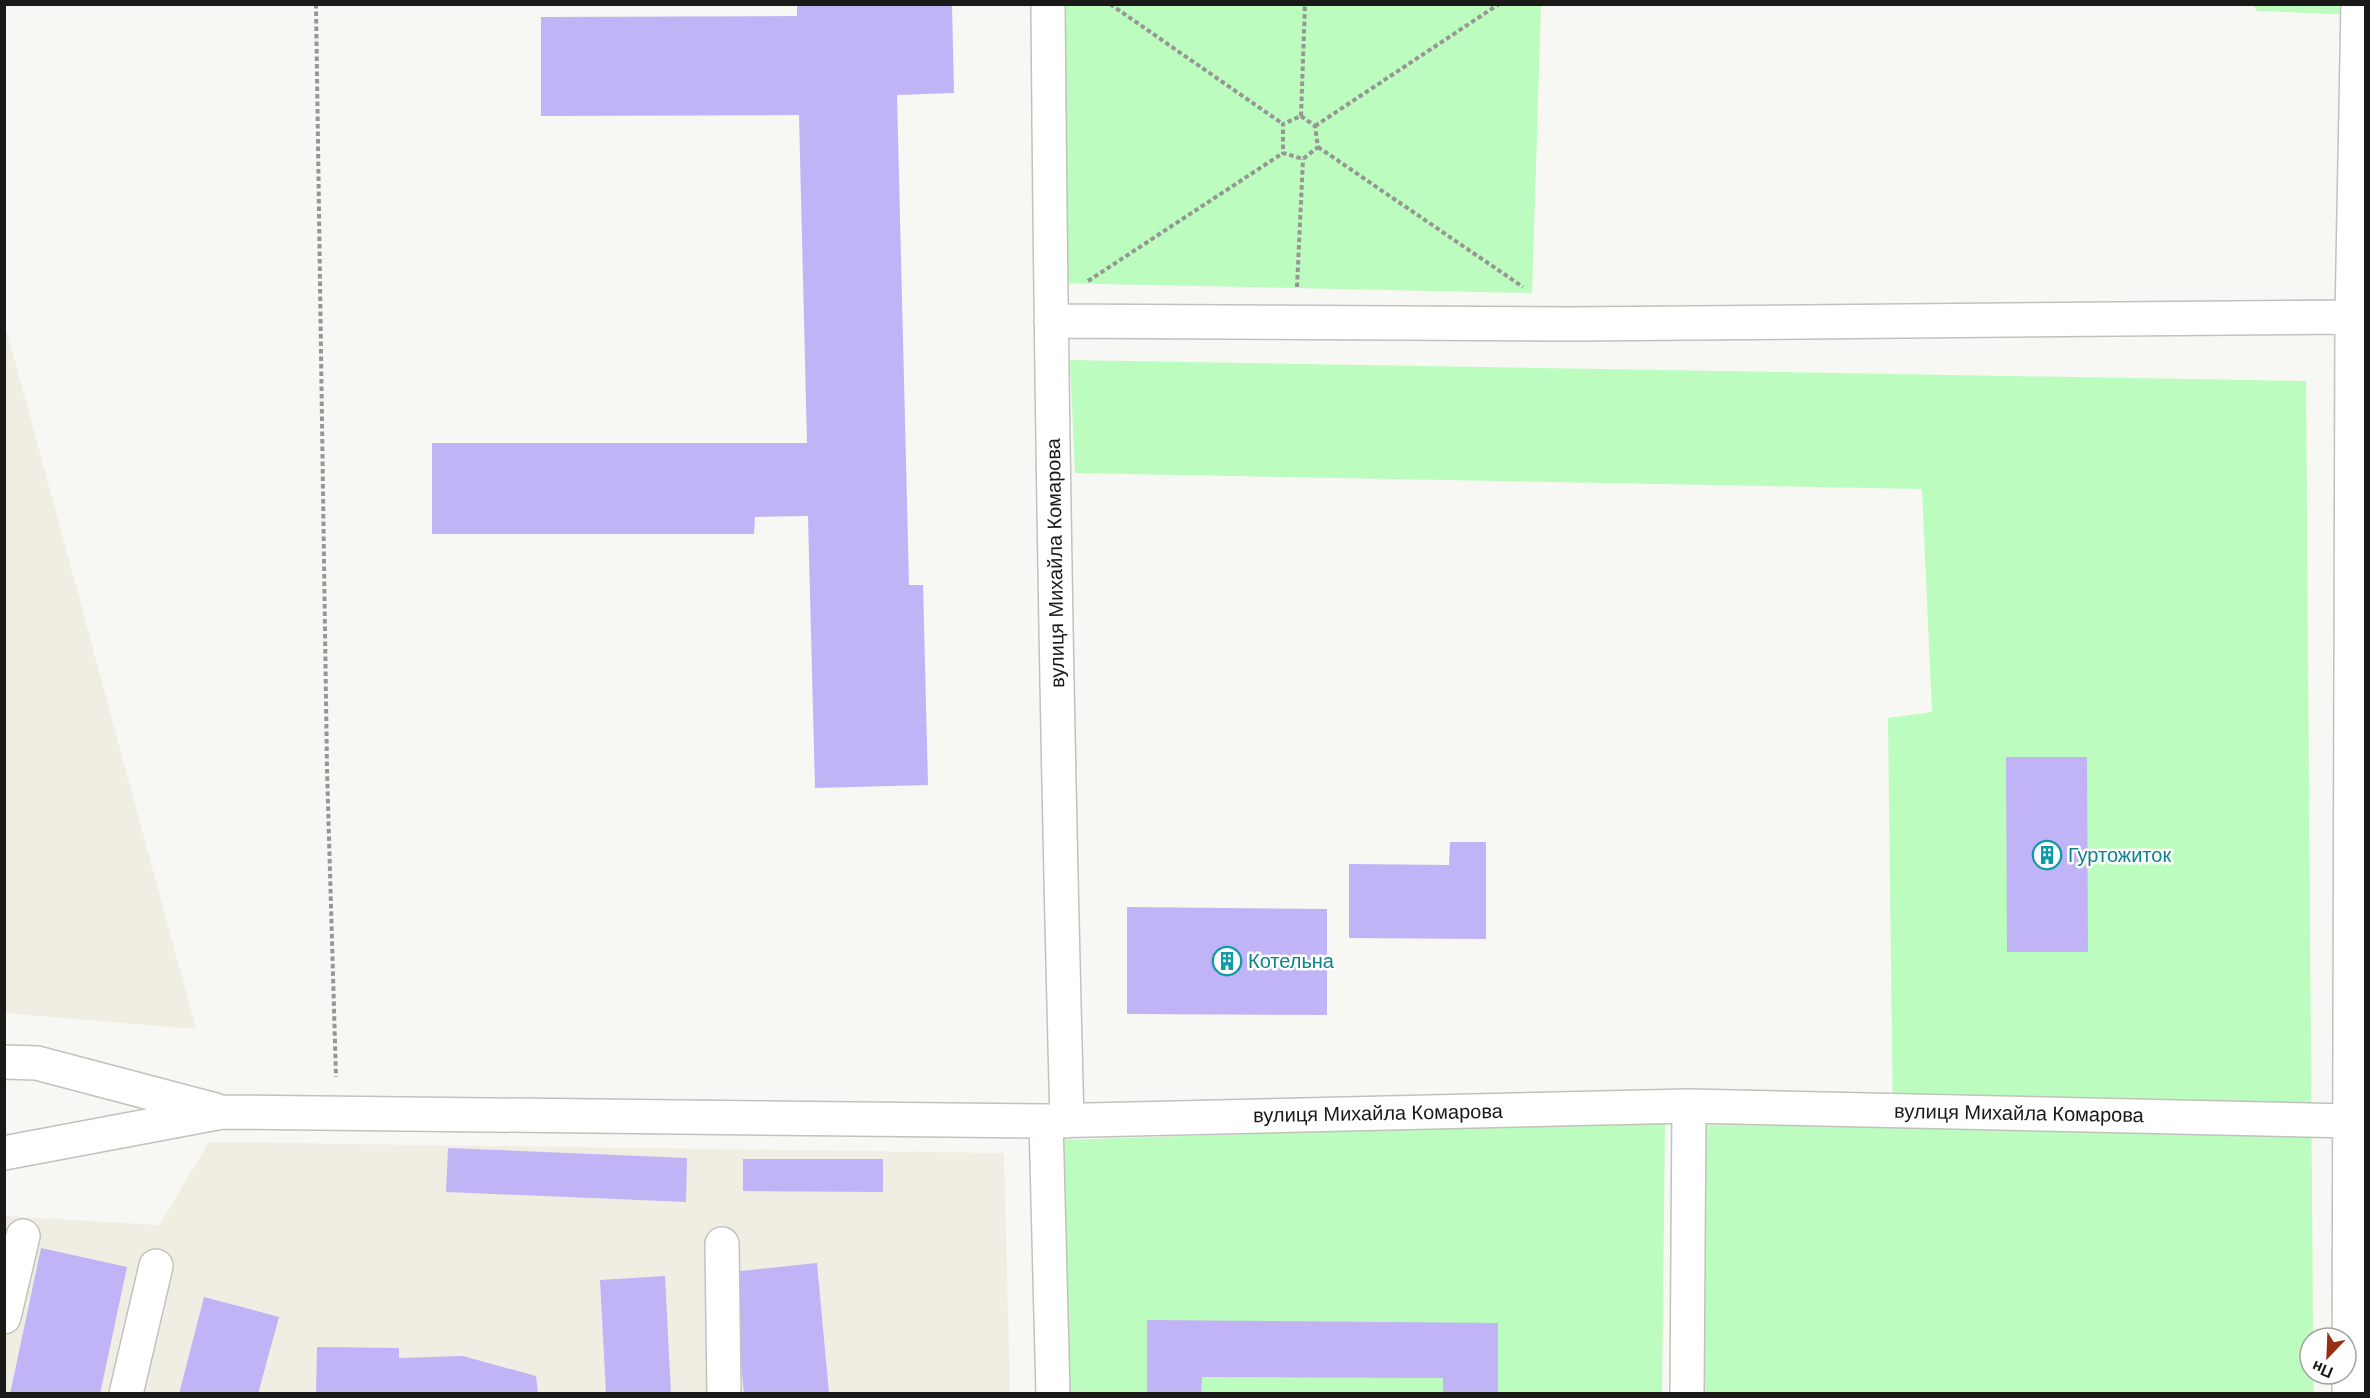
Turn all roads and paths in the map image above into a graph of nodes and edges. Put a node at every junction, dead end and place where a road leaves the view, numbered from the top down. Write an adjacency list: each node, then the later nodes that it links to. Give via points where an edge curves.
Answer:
1 (316, 4): 20 (path, via 327,769)
2 (1048, 4): 13 (street, вулиця Михайла Комарова)
3 (1110, 4): 8 (path)
4 (1305, 4): 7 (path)
5 (1499, 4): 9 (path)
6 (2358, 4): 14 (street)
7 (1301, 116): 8 (path); 9 (path)
8 (1283, 124): 11 (path)
9 (1315, 126): 10 (path)
10 (1318, 147): 12 (path); 16 (path)
11 (1283, 153): 12 (path); 13 (path)
12 (1303, 159): 15 (path)
13 (1051, 313): 15 (street); 22 (street, вулиця Михайла Комарова, via 1059,824)
14 (2352, 317): 16 (street); 21 (street)
15 (1296, 323): 16 (street)
16 (1572, 324)
17 (4, 1062): 19 (street, via 37,1063)
18 (1689, 1106): 21 (street, вулиця Михайла Комарова); 22 (street, вулиця Михайла Комарова); 32 (street)
19 (222, 1112): 20 (street); 23 (street)
20 (337, 1114): 22 (street)
21 (2350, 1120): 28 (street)
22 (1057, 1121): 31 (street, вулиця Михайла Комарова)
23 (4, 1153)
24 (23, 1236): 27 (street)
25 (722, 1244): 30 (street)
26 (156, 1266): 29 (street)
27 (4, 1317)
28 (2349, 1326)
29 (126, 1394)
30 (724, 1394)
31 (1053, 1394)
32 (1687, 1394)

